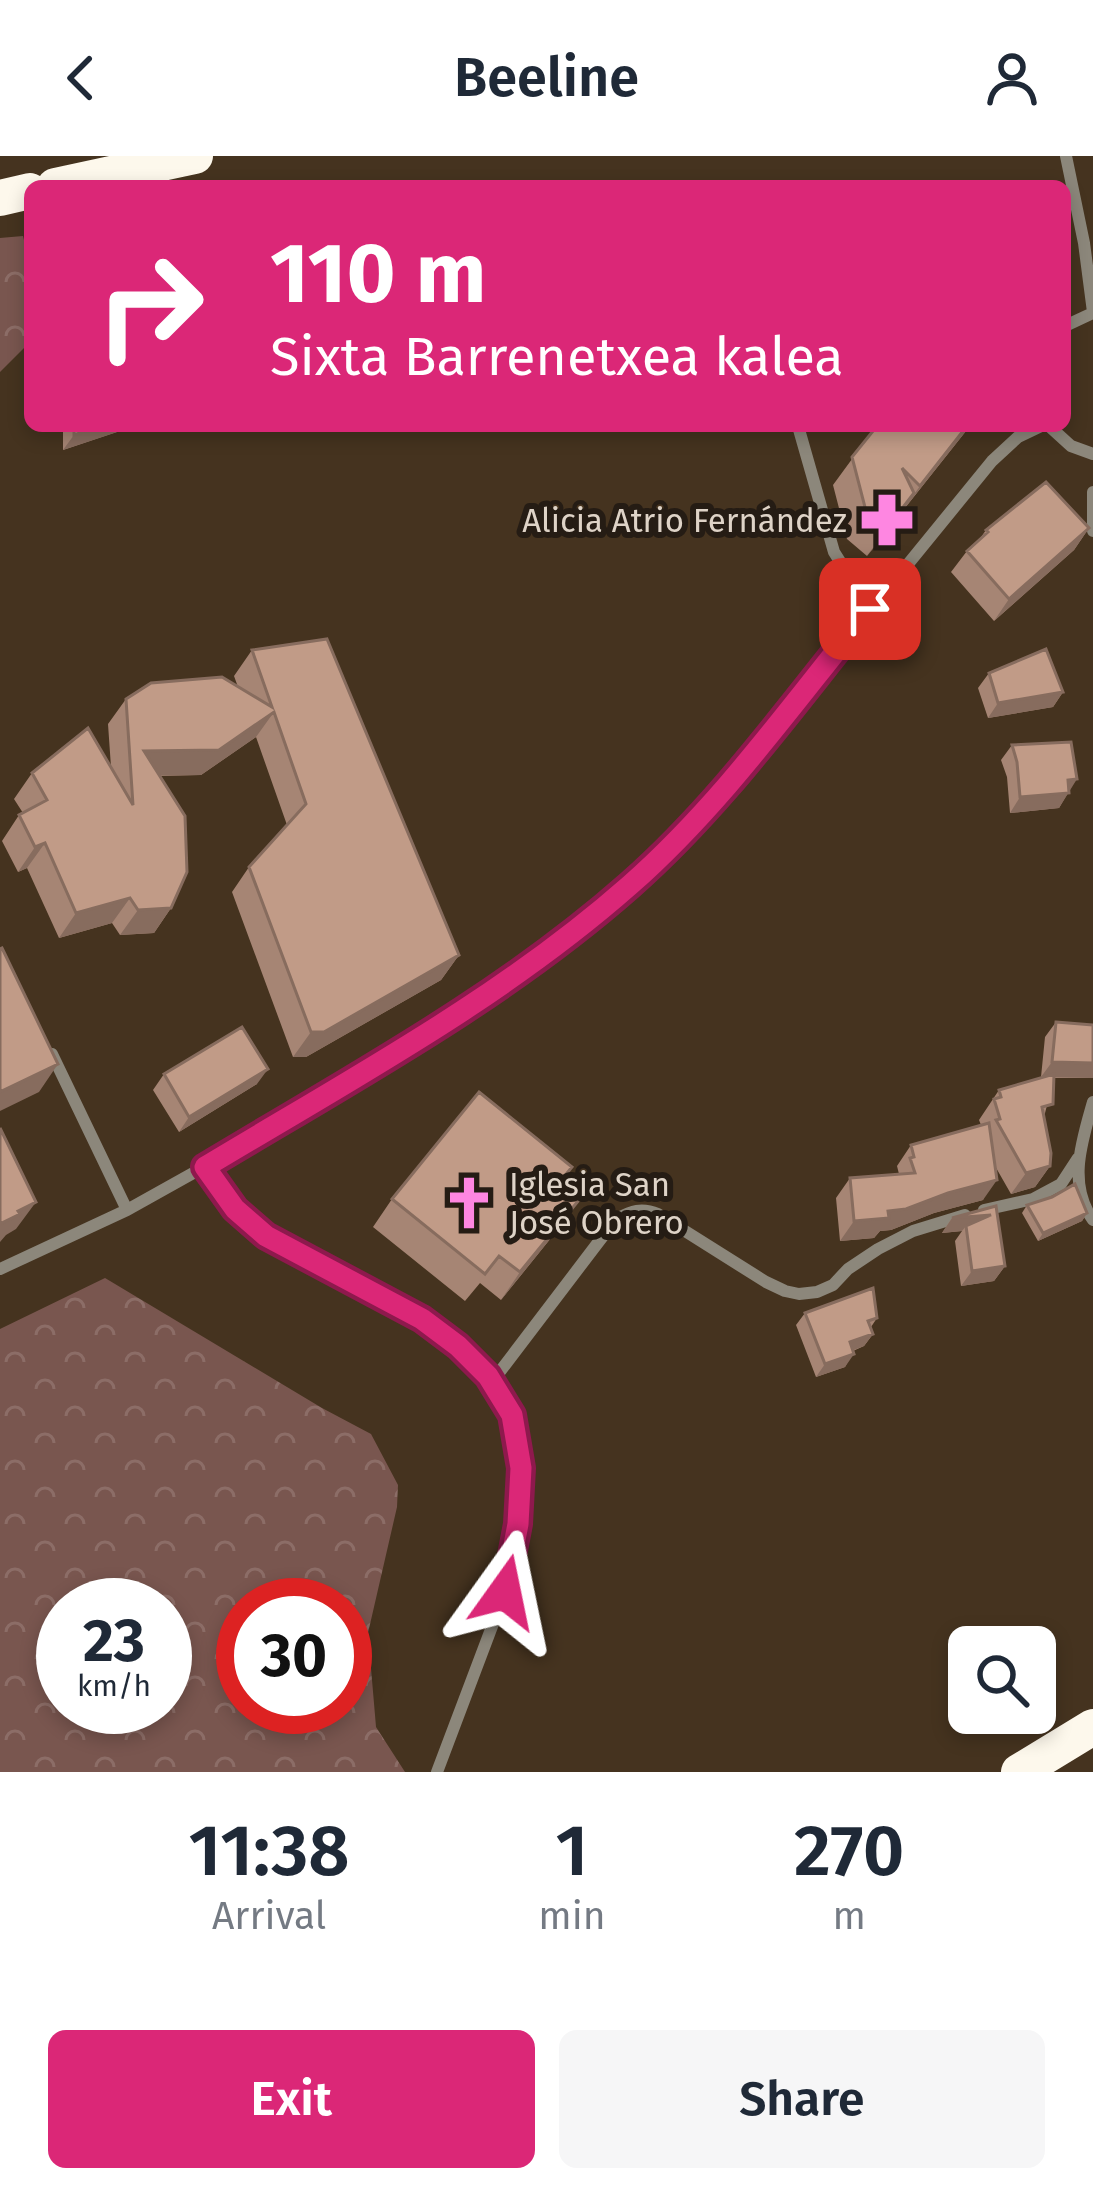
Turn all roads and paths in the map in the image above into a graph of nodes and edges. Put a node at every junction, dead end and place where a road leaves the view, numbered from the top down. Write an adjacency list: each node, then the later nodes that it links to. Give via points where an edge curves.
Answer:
1 (195, 156): 2 (highway)
2 (83, 180)
3 (1071, 180): 4 (street)
4 (1093, 312)
5 (800, 432): 11 (street, via 834,553)
6 (1029, 432): 11 (street, via 992,461)
7 (1053, 432): 8 (street)
8 (1093, 454)
9 (1093, 492): 10 (street)
10 (1093, 531)
11 (870, 609): 15 (street, via 710,807 618,895 486,995)
12 (49, 1047): 16 (street)
13 (1093, 1102): 14 (street)
14 (1078, 1158): 17 (street, via 1082,1205); 19 (street, via 1061,1184 1033,1199 913,1231 832,1285 800,1294 658,1214 634,1210 616,1219)
15 (205, 1167): 16 (street); 19 (street, via 266,1236 422,1319)
16 (127, 1210): 18 (street)
17 (1093, 1220)
18 (0, 1269)
19 (492, 1382): 21 (street, via 512,1415 521,1468 518,1524 505,1592)
20 (1093, 1727): 22 (highway)
21 (437, 1772)
22 (1019, 1772)

